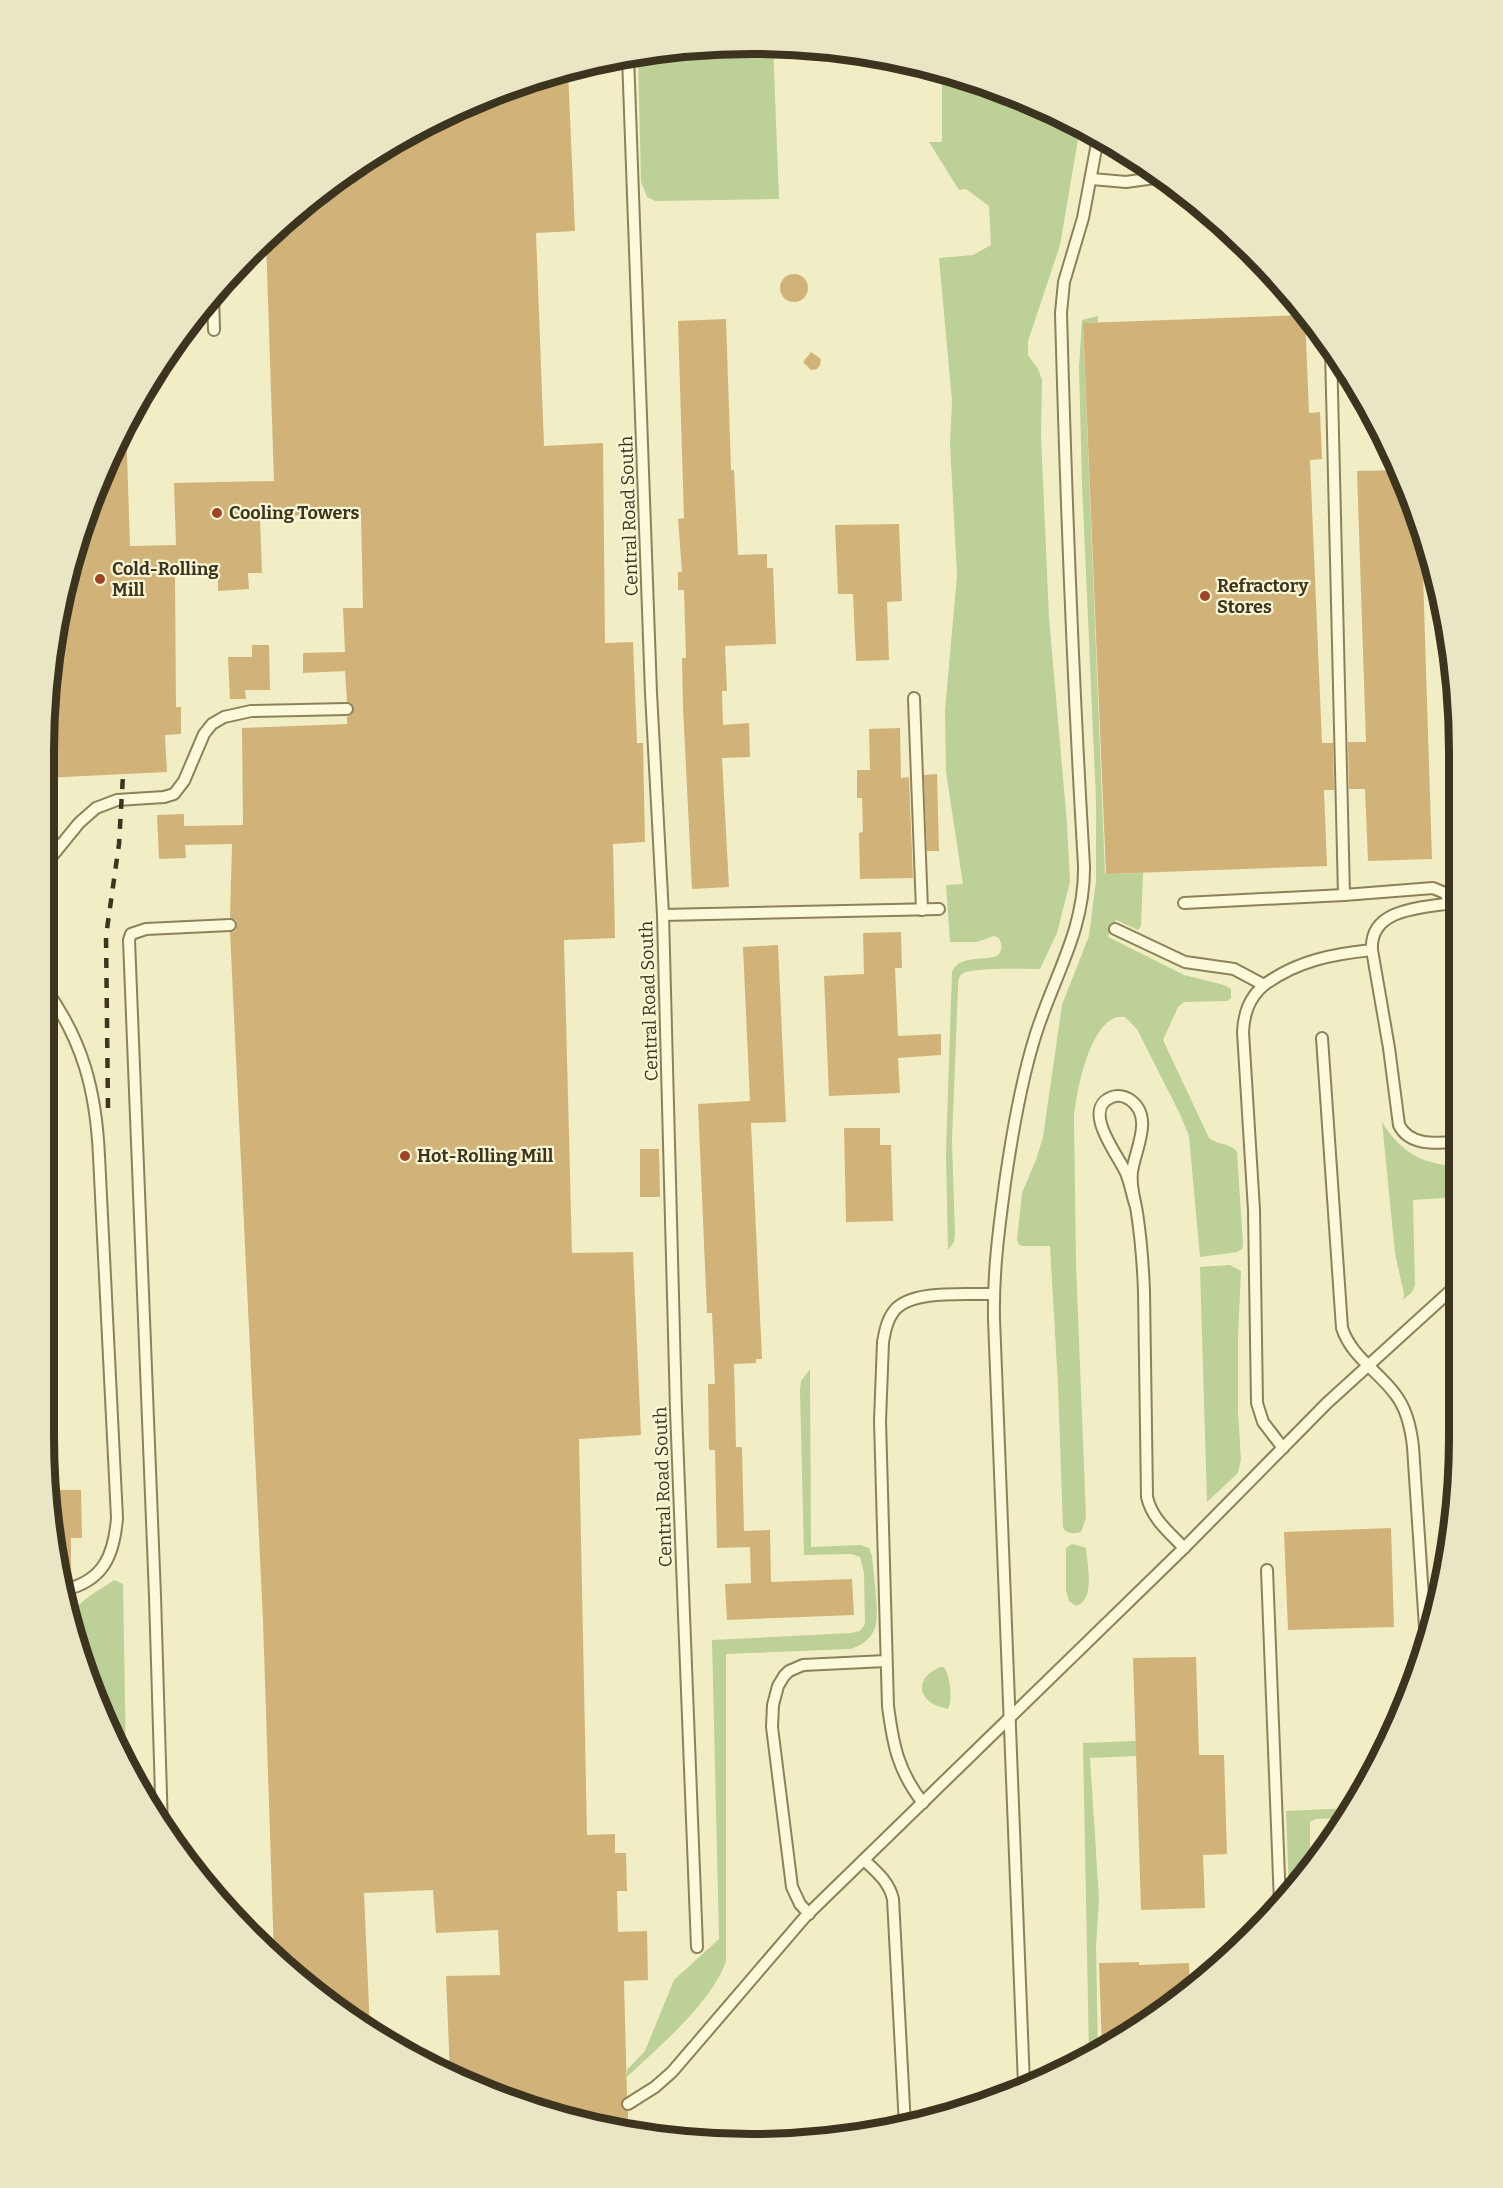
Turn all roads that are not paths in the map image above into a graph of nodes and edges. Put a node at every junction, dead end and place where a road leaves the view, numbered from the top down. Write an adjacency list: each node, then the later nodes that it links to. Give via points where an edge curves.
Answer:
1 (628, 65): 17 (lane, Central Road South)
2 (1097, 145): 3 (lane)
3 (1092, 179): 4 (lane, via 1126,182); 27 (lane, via 1065,282 1061,313 1083,896 1079,919 1040,1019 1022,1083 995,1254)
4 (1149, 179)
5 (213, 308): 6 (lane)
6 (214, 330)
7 (1331, 365): 11 (lane)
8 (914, 698): 16 (lane)
9 (347, 709): 10 (lane, via 251,711 224,717 204,734 184,781 174,794 117,800 96,808)
10 (54, 854)
11 (1344, 896): 12 (lane, via 1432,888); 13 (lane)
12 (1449, 897)
13 (1184, 903)
14 (1449, 904): 20 (lane, via 1390,916 1374,933)
15 (939, 909): 16 (lane)
16 (922, 910): 17 (lane)
17 (663, 915): 41 (lane, Central Road South, via 676,1410)
18 (230, 925): 37 (lane, via 146,929 131,934 129,940)
19 (1115, 929): 21 (lane, via 1185,962 1234,969)
20 (1372, 950): 21 (lane, via 1306,962); 24 (lane, via 1399,1125 1412,1139)
21 (1264, 985): 29 (lane, via 1250,1002 1243,1032 1254,1210 1257,1403 1263,1422)
22 (54, 1002): 32 (lane, via 73,1033 94,1102 117,1518 112,1550 99,1573)
23 (1322, 1038): 28 (lane, via 1342,1328 1350,1346)
24 (1449, 1142)
25 (1135, 1204): 25 (lane, via 1131,1184 1142,1120 1133,1103 1124,1096 1113,1096 1101,1106 1100,1123 1127,1174); 30 (lane, via 1144,1291 1147,1497 1155,1518)
26 (1449, 1293): 28 (lane)
27 (993, 1294): 34 (lane, via 909,1299 894,1311 885,1329 880,1422); 35 (lane)
28 (1368, 1365): 29 (lane); 33 (lane, via 1396,1394 1411,1428)
29 (1283, 1448): 30 (lane)
30 (1184, 1548): 35 (lane)
31 (1268, 1570): 39 (lane)
32 (71, 1588)
33 (1424, 1619)
34 (886, 1661): 36 (lane, via 892,1741 907,1780); 40 (lane, via 796,1667 784,1676 775,1694 772,1727 792,1887)
35 (1011, 1718): 36 (lane); 42 (lane)
36 (923, 1803): 38 (lane)
37 (161, 1807)
38 (864, 1860): 40 (lane); 44 (lane, via 891,1888 893,1899)
39 (1280, 1892)
40 (809, 1914): 43 (lane, via 672,2072)
41 (697, 1947)
42 (1024, 2078)
43 (627, 2104)
44 (905, 2117)

